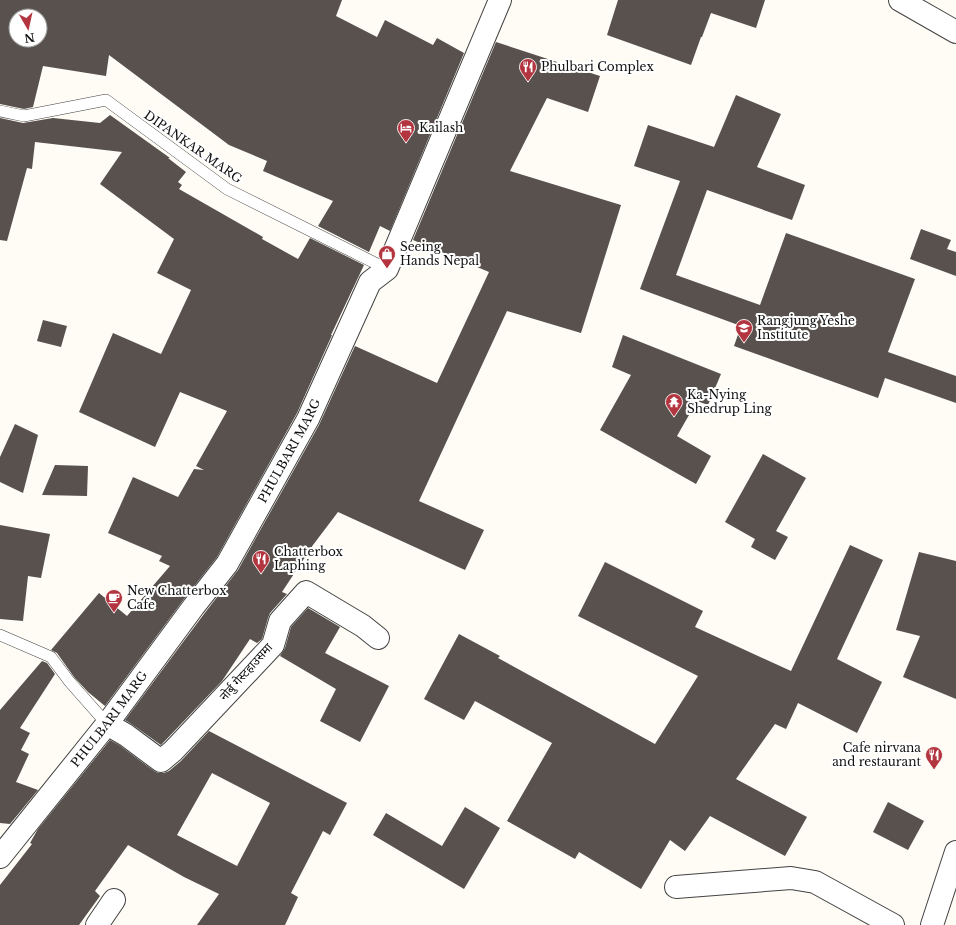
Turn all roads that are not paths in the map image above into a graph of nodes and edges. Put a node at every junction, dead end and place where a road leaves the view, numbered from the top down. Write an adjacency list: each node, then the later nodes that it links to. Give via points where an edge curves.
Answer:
1 (500, 0): 5 (street, PHULBARI MARG)
2 (900, 0): 3 (street)
3 (956, 32)
4 (0, 111): 5 (lane, DIPANKAR MARG, via 24,116 106,100 227,189)
5 (387, 269): 8 (street, PHULBARI MARG, via 370,282 308,419 227,564)
6 (0, 635): 8 (lane, via 51,658)
7 (378, 638): 8 (street, नोर्बु गेस्टहाउसमा, via 363,626 306,592 280,621 273,645 173,751 161,760)
8 (107, 724): 10 (street, PHULBARI MARG)
9 (956, 852): 15 (street)
10 (0, 857)
11 (676, 887): 14 (street, via 791,878 815,882)
12 (114, 900): 13 (street)
13 (97, 925)
14 (892, 925)
15 (932, 925)

